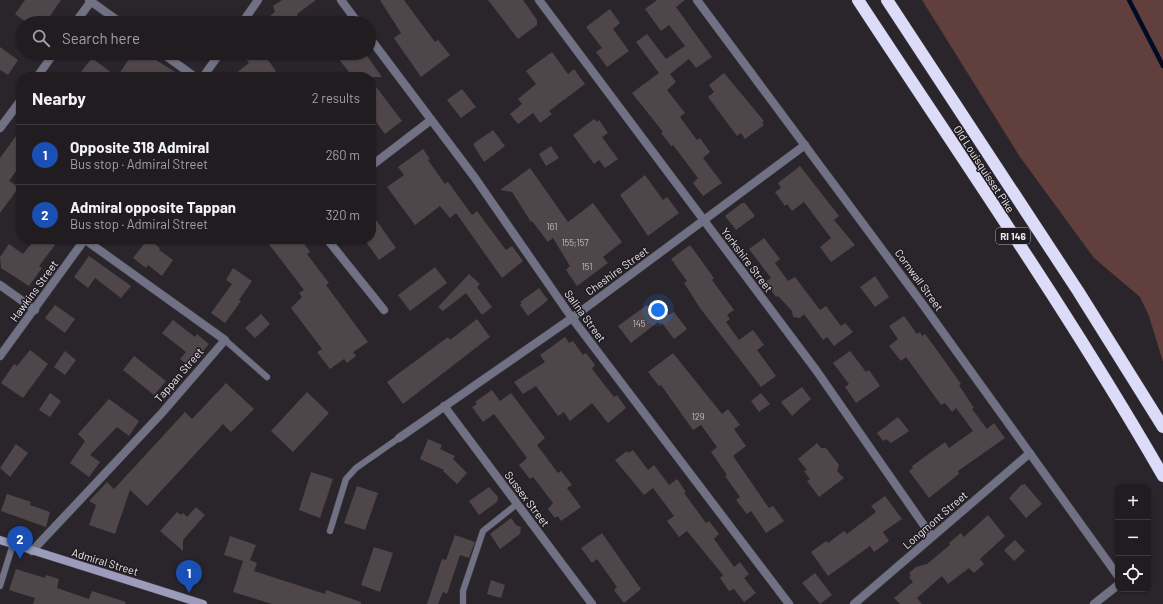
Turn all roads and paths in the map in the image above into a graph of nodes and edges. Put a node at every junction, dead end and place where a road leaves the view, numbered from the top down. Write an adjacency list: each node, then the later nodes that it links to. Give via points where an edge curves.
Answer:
1 (91, 0): 8 (street); 9 (street)
2 (258, 0): 10 (street)
3 (340, 0): 11 (street)
4 (539, 0): 24 (street, Yorkshire Street)
5 (697, 0): 22 (street, Cornwall Street)
6 (858, 0): 39 (highway, Old Louisquisset Pike / RI 146, via 1064,315)
7 (887, 0): 36 (highway, Old Louisquisset Pike / RI 146, via 1070,279)
8 (80, 16)
9 (112, 16)
10 (247, 16)
11 (353, 16)
12 (376, 46): 20 (street, Salina Street)
13 (49, 60): 16 (street)
14 (171, 60): 17 (street)
15 (215, 60): 18 (street)
16 (41, 72)
17 (187, 72)
18 (207, 72)
19 (16, 107): 21 (street)
20 (431, 120): 23 (street); 31 (street, Salina Street, via 475,178)
21 (0, 128)
22 (805, 145): 24 (street, Cheshire Street); 38 (street, Cornwall Street)
23 (376, 162)
24 (704, 221): 31 (street, Cheshire Street); 42 (street, Yorkshire Street, via 816,370)
25 (81, 244): 29 (street, Hawkins Street)
26 (91, 244): 32 (street)
27 (331, 244): 30 (street)
28 (0, 285): 29 (street)
29 (35, 310): 33 (street, Hawkins Street)
30 (384, 310)
31 (572, 318): 35 (street, Cheshire Street); 52 (street, Salina Street)
32 (225, 340): 34 (lane); 45 (street, Tappan Street, via 161,414)
33 (0, 356)
34 (267, 378)
35 (444, 406): 37 (street, Cheshire Street); 40 (street, Sussex Street)
36 (1163, 427)
37 (399, 438): 41 (lane, via 356,468 346,479)
38 (1030, 453): 42 (street, Longmont Street); 46 (street, Cornwall Street)
39 (1163, 476)
40 (517, 504): 50 (lane, via 483,531 463,591); 51 (street, Sussex Street)
41 (330, 531)
42 (932, 537): 53 (street, Longmont Street)
43 (0, 540): 44 (main road, Admiral Street)
44 (13, 544): 45 (main road, Admiral Street); 47 (lane)
45 (32, 551): 49 (main road, Admiral Street)
46 (1115, 572)
47 (0, 586)
48 (1115, 587): 54 (street)
49 (203, 604)
50 (462, 604)
51 (592, 604)
52 (789, 604)
53 (854, 604)
54 (1094, 604)

